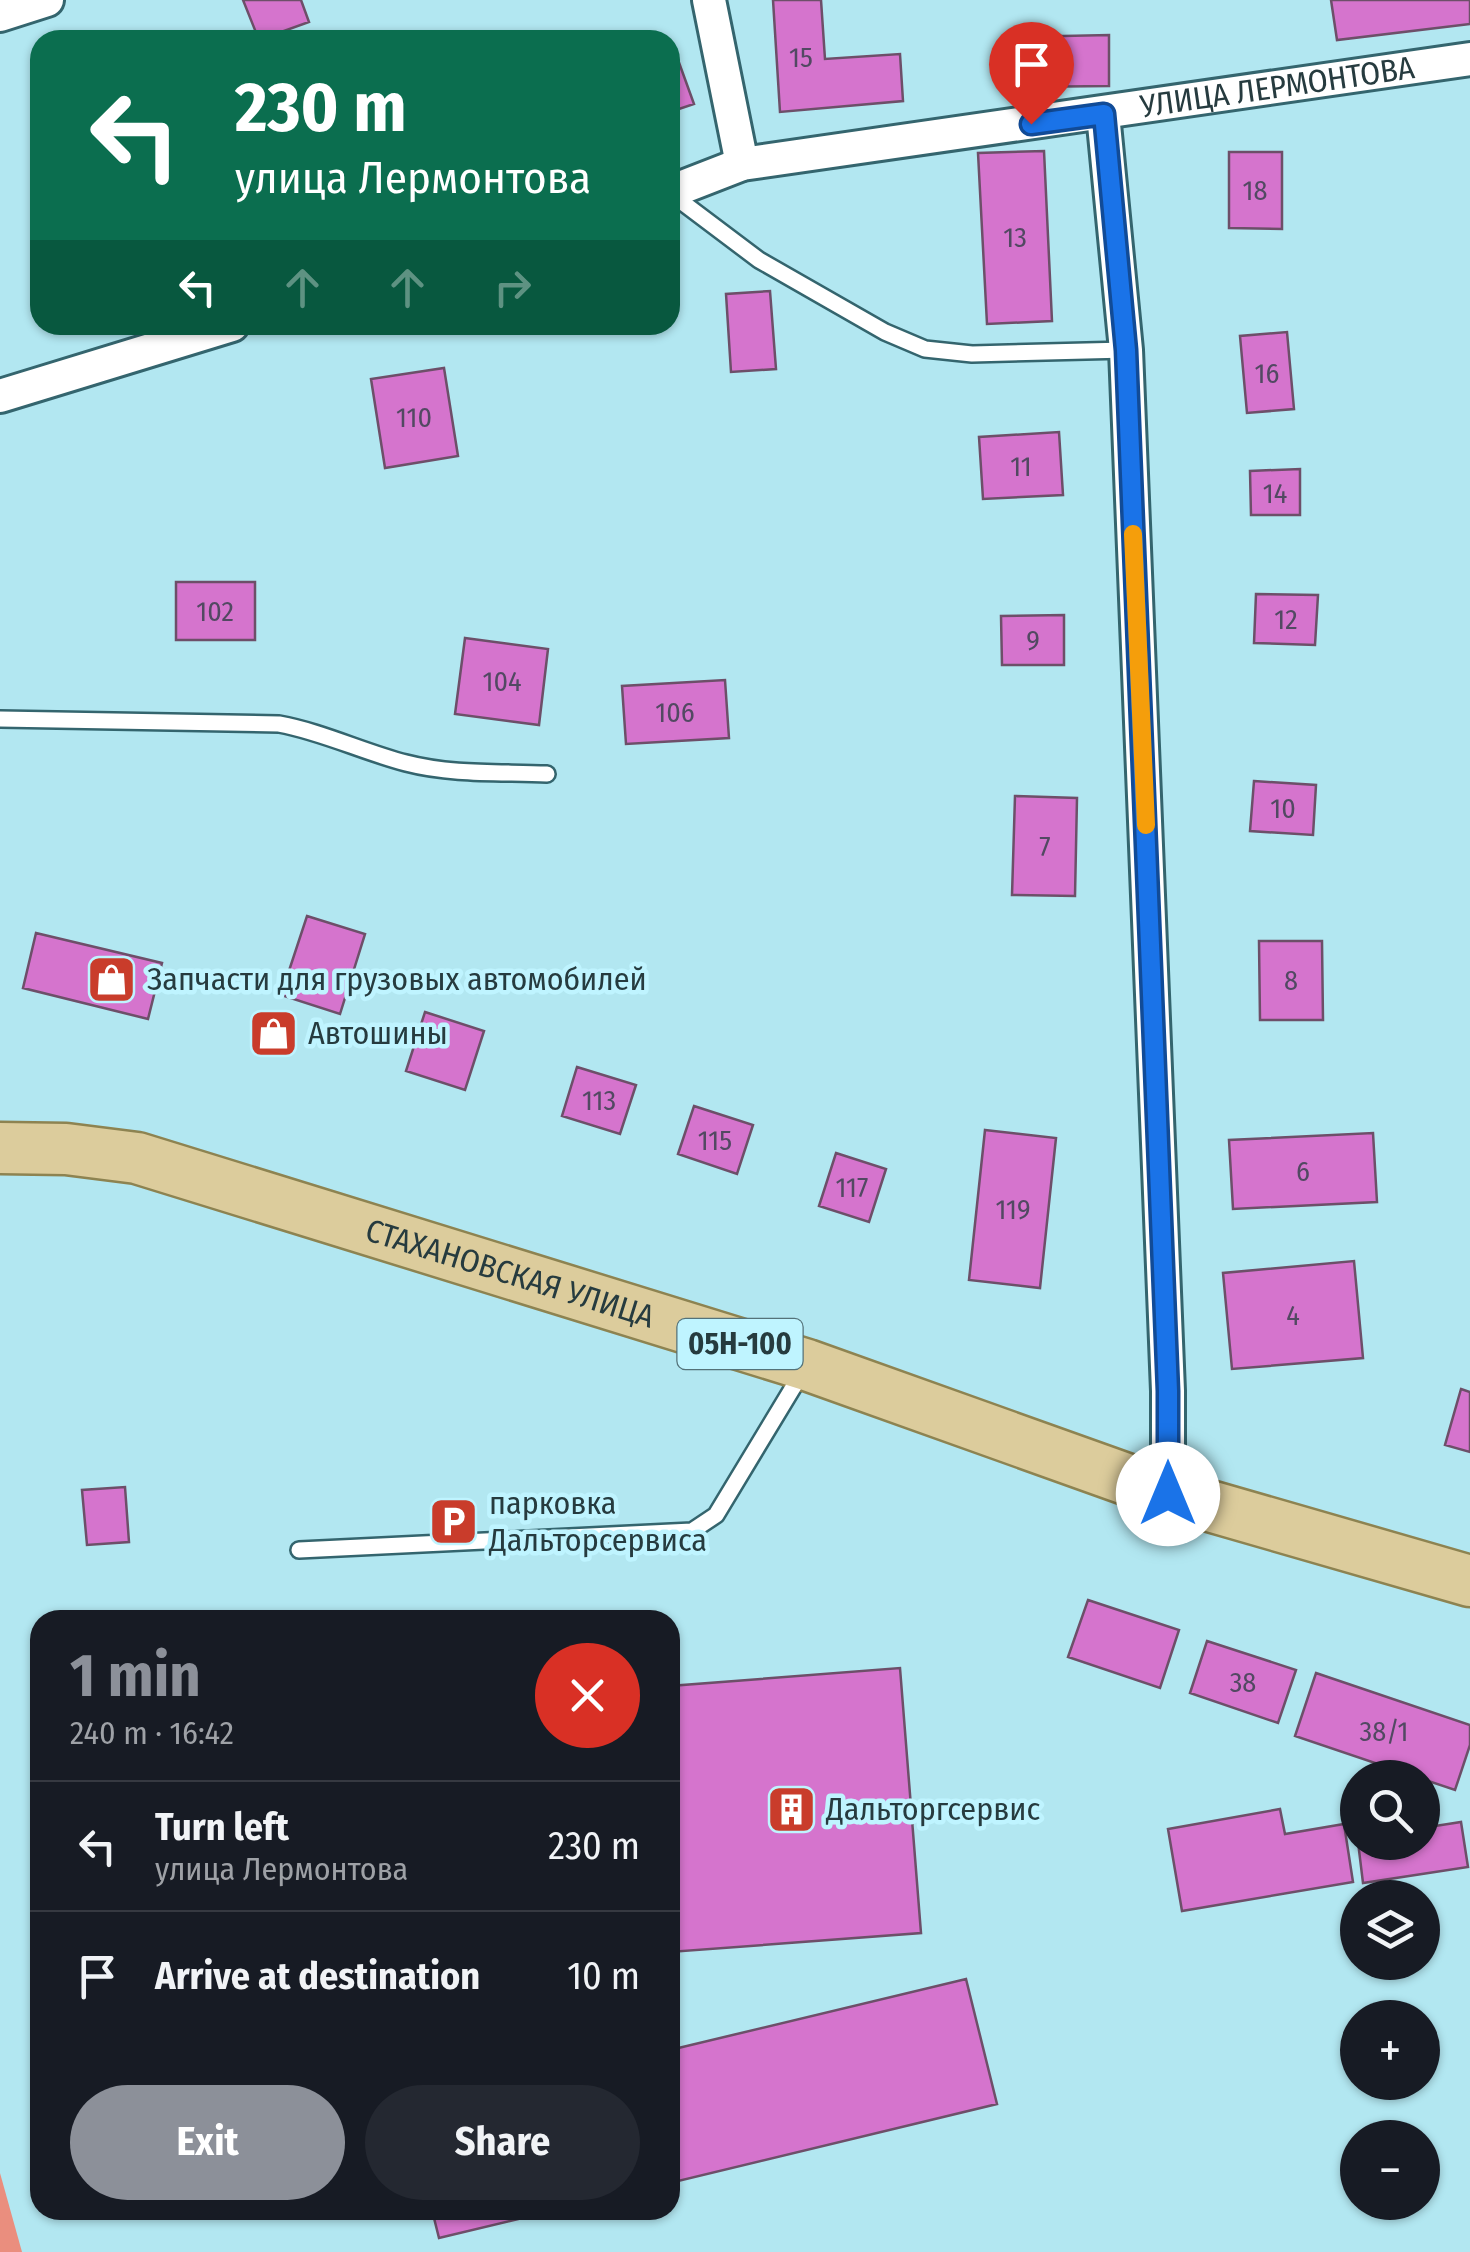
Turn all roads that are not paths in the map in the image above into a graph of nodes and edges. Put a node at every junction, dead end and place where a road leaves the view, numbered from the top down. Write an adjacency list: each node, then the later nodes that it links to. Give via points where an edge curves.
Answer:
1 (47, 0): 3 (street)
2 (710, 0): 6 (street)
3 (0, 15)
4 (1470, 59): 5 (street, УЛИЦА ЛЕРМОНТОВА)
5 (1104, 114): 6 (street, УЛИЦА ЛЕРМОНТОВА); 10 (street)
6 (742, 164): 7 (street, УЛИЦА ЛЕРМОНТОВА)
7 (680, 188)
8 (680, 200): 10 (lane, via 759,260 925,349)
9 (199, 335): 11 (street)
10 (1126, 350): 16 (street)
11 (0, 396)
12 (0, 719): 13 (lane, via 279,724 441,770)
13 (547, 774)
14 (0, 1148): 15 (main road, СТАХАНОВСКАЯ УЛИЦА / 05Н-100, via 136,1158)
15 (807, 1365): 16 (main road, СТАХАНОВСКАЯ УЛИЦА / 05Н-100); 17 (lane, via 716,1515 692,1532)
16 (1168, 1494): 18 (main road, СТАХАНОВСКАЯ УЛИЦА / 05Н-100)
17 (299, 1550)
18 (1470, 1581)

